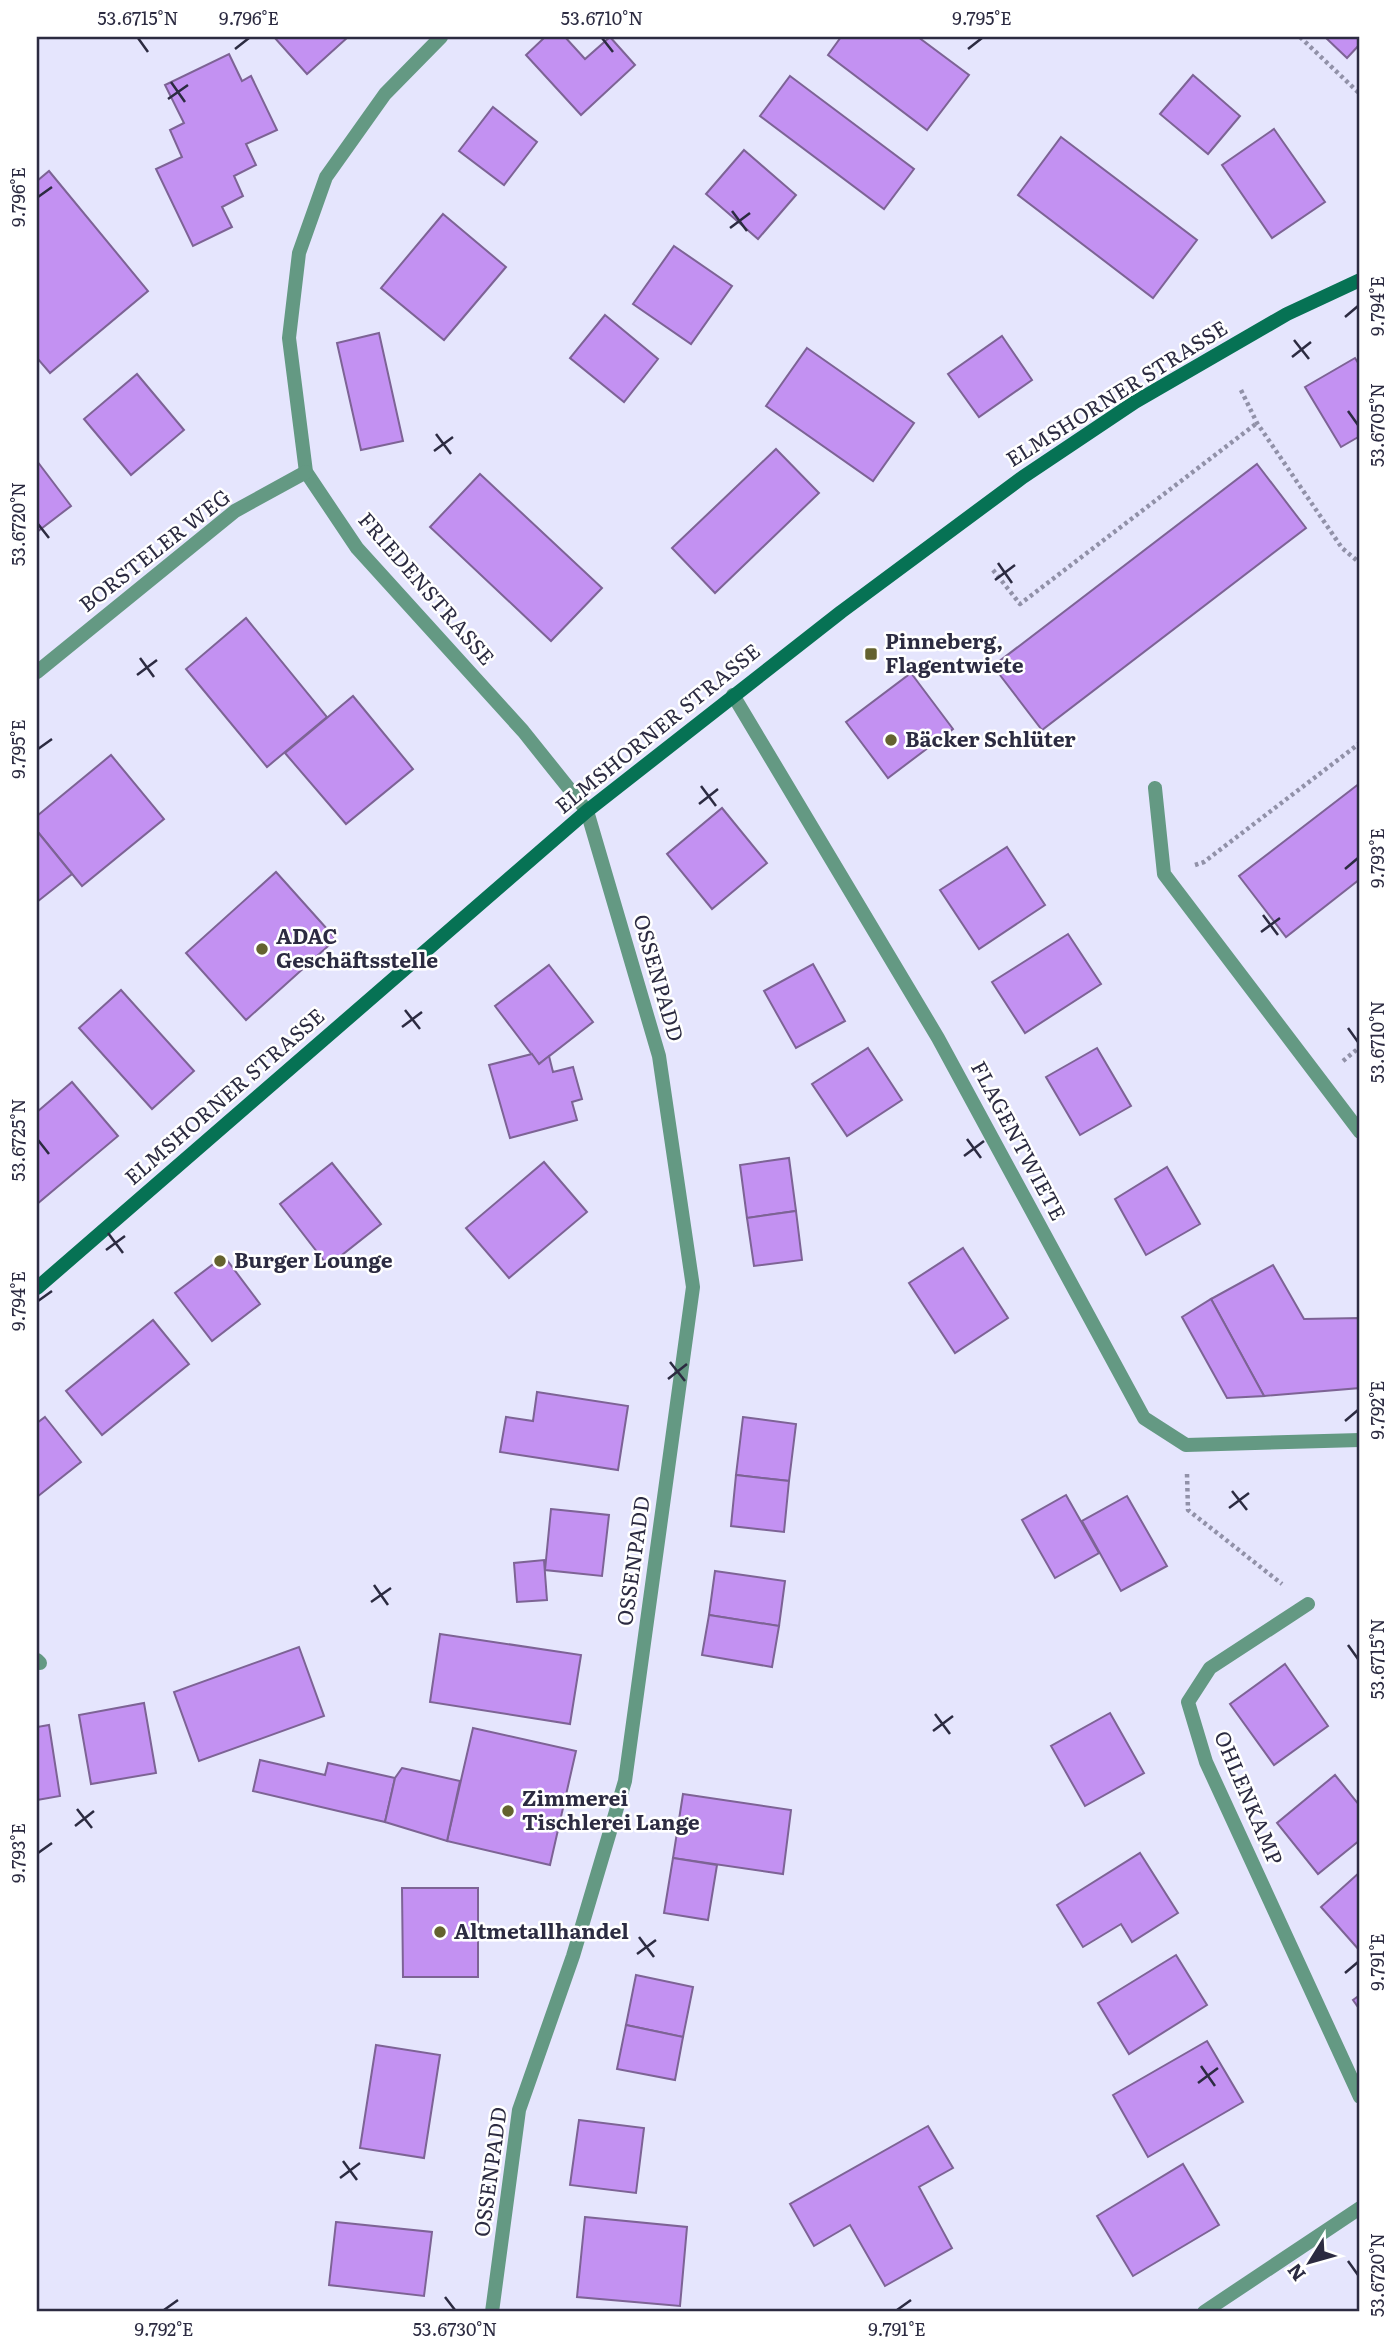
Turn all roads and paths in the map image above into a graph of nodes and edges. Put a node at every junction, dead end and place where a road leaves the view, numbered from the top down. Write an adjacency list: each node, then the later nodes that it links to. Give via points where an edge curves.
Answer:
1 (442, 37): 7 (street, FRIEDENSTRASSE, via 385,94 326,177 299,253 289,338)
2 (1300, 37): 3 (path)
3 (1360, 94)
4 (1360, 280): 11 (main road, ELMSHORNER STRASSE, via 1287,314 1135,402 1023,477)
5 (1241, 390): 6 (path)
6 (1257, 423): 8 (path, via 1342,548); 9 (path, via 1020,604)
7 (306, 472): 10 (street, BORSTELER WEG, via 235,511); 14 (street, FRIEDENSTRASSE, via 357,548 523,731)
8 (1360, 563)
9 (993, 569)
10 (37, 672)
11 (733, 695): 14 (main road, ELMSHORNER STRASSE); 19 (street, FLAGENTWIETE, via 938,1038 1144,1418)
12 (1360, 743): 15 (path, via 1203,862)
13 (1156, 788): 15 (street)
14 (587, 811): 17 (main road, ELMSHORNER STRASSE); 23 (street, OSSENPADD, via 659,1056 693,1287 625,1781 573,1956 519,2110)
15 (1164, 874): 16 (street)
16 (1360, 1132)
17 (37, 1288)
18 (1360, 1440): 19 (street)
19 (1186, 1445): 20 (path, via 1188,1510)
20 (1308, 1604): 21 (street, OHLENKAMP, via 1210,1668 1188,1702 1206,1762)
21 (1360, 2096)
22 (1360, 2208): 24 (street)
23 (492, 2312)
24 (1204, 2312)

